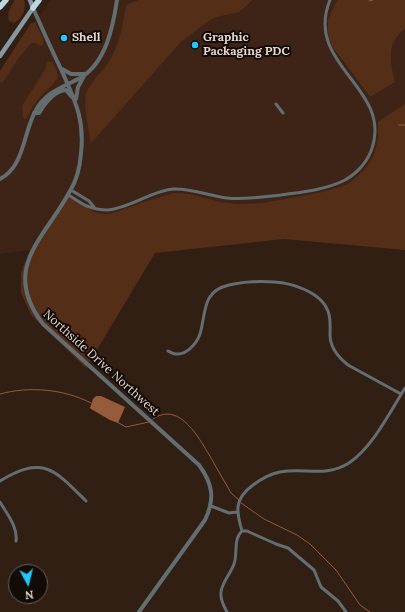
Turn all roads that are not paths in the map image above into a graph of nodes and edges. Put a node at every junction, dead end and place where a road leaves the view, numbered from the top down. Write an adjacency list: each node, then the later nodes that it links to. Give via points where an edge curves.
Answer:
1 (6, 0): 6 (highway)
2 (30, 0): 7 (main road, Northside Drive Northwest)
3 (39, 0): 7 (highway)
4 (117, 0): 10 (street, via 109,38 99,58)
5 (330, 0): 19 (street, via 325,23 328,45 368,102 375,125 371,150 365,162 353,175 330,186 294,193 237,199 173,189 112,209)
6 (0, 7)
7 (33, 8): 8 (main road); 9 (street, Northside Drive Northwest)
8 (0, 56)
9 (60, 68): 10 (street, via 70,74); 11 (street, Northside Drive Northwest)
10 (87, 73): 11 (street); 12 (street, via 78,87)
11 (67, 83): 12 (street, Northside Drive Northwest); 14 (street, via 48,96)
12 (76, 102): 14 (street, via 66,90 60,91 39,113); 17 (street, Northside Drive Northwest, via 82,132 82,154)
13 (276, 104): 15 (street)
14 (34, 113): 16 (street, via 18,160)
15 (283, 113)
16 (0, 179)
17 (71, 190): 18 (street, Northside Drive Northwest); 19 (street)
18 (68, 195): 19 (street, via 86,206); 26 (street, Northside Drive Northwest, via 27,257 23,282 28,305 43,324 199,465 210,484)
19 (96, 208)
20 (168, 351): 22 (street, via 180,354 196,342 206,304 218,290 230,285 282,282 306,291 324,303 330,317 331,343 341,360)
21 (405, 388): 22 (street)
22 (401, 394): 27 (street, via 393,410 365,449 353,460 330,471 280,472 269,476 242,495)
23 (0, 481): 24 (street, via 25,469 41,468 60,476)
24 (86, 501)
25 (0, 502): 29 (street, via 16,529)
26 (211, 506): 27 (street, via 229,513); 30 (street, via 205,520)
27 (237, 512): 28 (street)
28 (242, 531): 31 (street, via 236,541 234,564 221,591 222,602); 32 (street, via 288,548 314,570 321,587 338,601)
29 (16, 541)
30 (139, 612)
31 (228, 612)
32 (346, 612)

